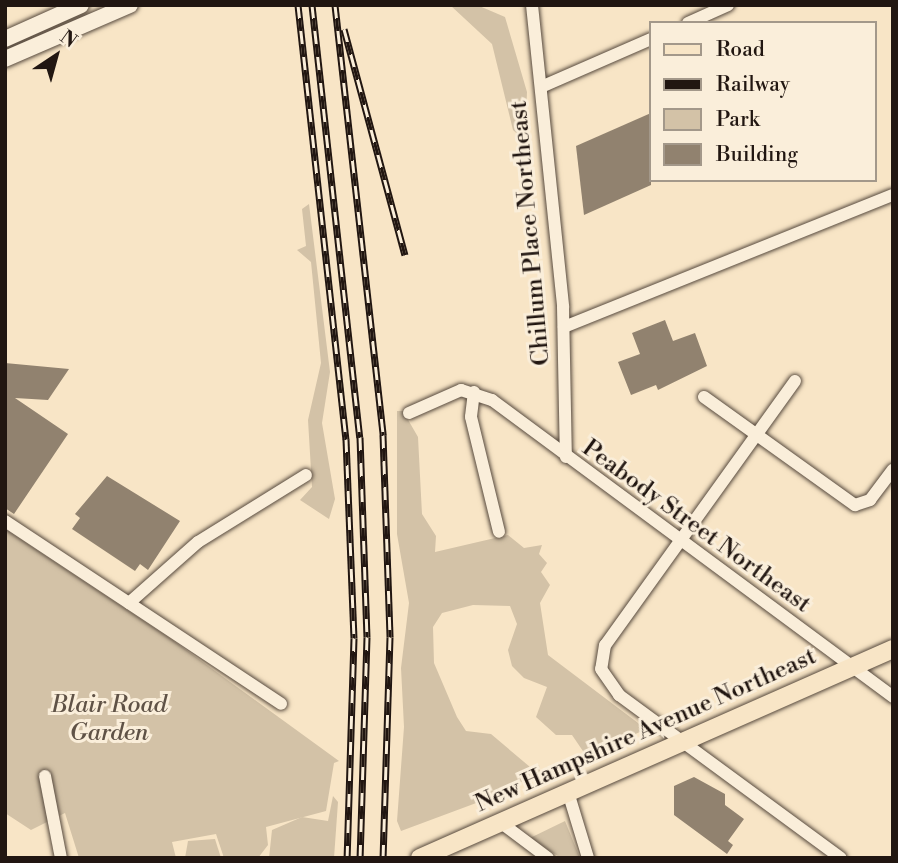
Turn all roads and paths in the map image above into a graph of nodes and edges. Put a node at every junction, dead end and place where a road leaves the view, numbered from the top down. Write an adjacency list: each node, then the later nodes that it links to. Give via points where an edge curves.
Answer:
1 (81, 5): 6 (street)
2 (130, 5): 8 (street)
3 (533, 5): 9 (street, Chillum Place Northeast)
4 (728, 5): 5 (street)
5 (692, 21)
6 (5, 39)
7 (650, 39): 9 (street)
8 (6, 59)
9 (541, 87): 11 (street, Chillum Place Northeast)
10 (893, 195): 11 (street)
11 (564, 327): 17 (street, Chillum Place Northeast)
12 (795, 381): 16 (street)
13 (474, 392): 15 (street, via 461,390); 17 (street, Peabody Street Northeast); 21 (street, via 471,417)
14 (704, 397): 16 (street)
15 (409, 413)
16 (756, 435): 18 (street, via 855,505 870,500); 22 (street)
17 (566, 457): 22 (street, Peabody Street Northeast)
18 (893, 470)
19 (306, 475): 23 (street, via 198,542)
20 (5, 521): 23 (street)
21 (499, 532)
22 (679, 542): 25 (street, Peabody Street Northeast); 28 (street, via 605,645 602,676 615,692)
23 (129, 604): 27 (street)
24 (893, 649): 25 (main road, New Hampshire Avenue Northeast)
25 (852, 667): 26 (street, Peabody Street Northeast); 28 (main road, New Hampshire Avenue Northeast)
26 (893, 697)
27 (281, 704)
28 (682, 742): 30 (main road, New Hampshire Avenue Northeast); 36 (street)
29 (45, 776): 32 (street)
30 (568, 792): 31 (main road, New Hampshire Avenue Northeast); 35 (street)
31 (500, 822): 33 (main road, New Hampshire Avenue Northeast); 34 (street)
32 (61, 858)
33 (420, 858)
34 (548, 858)
35 (588, 858)
36 (841, 858)

